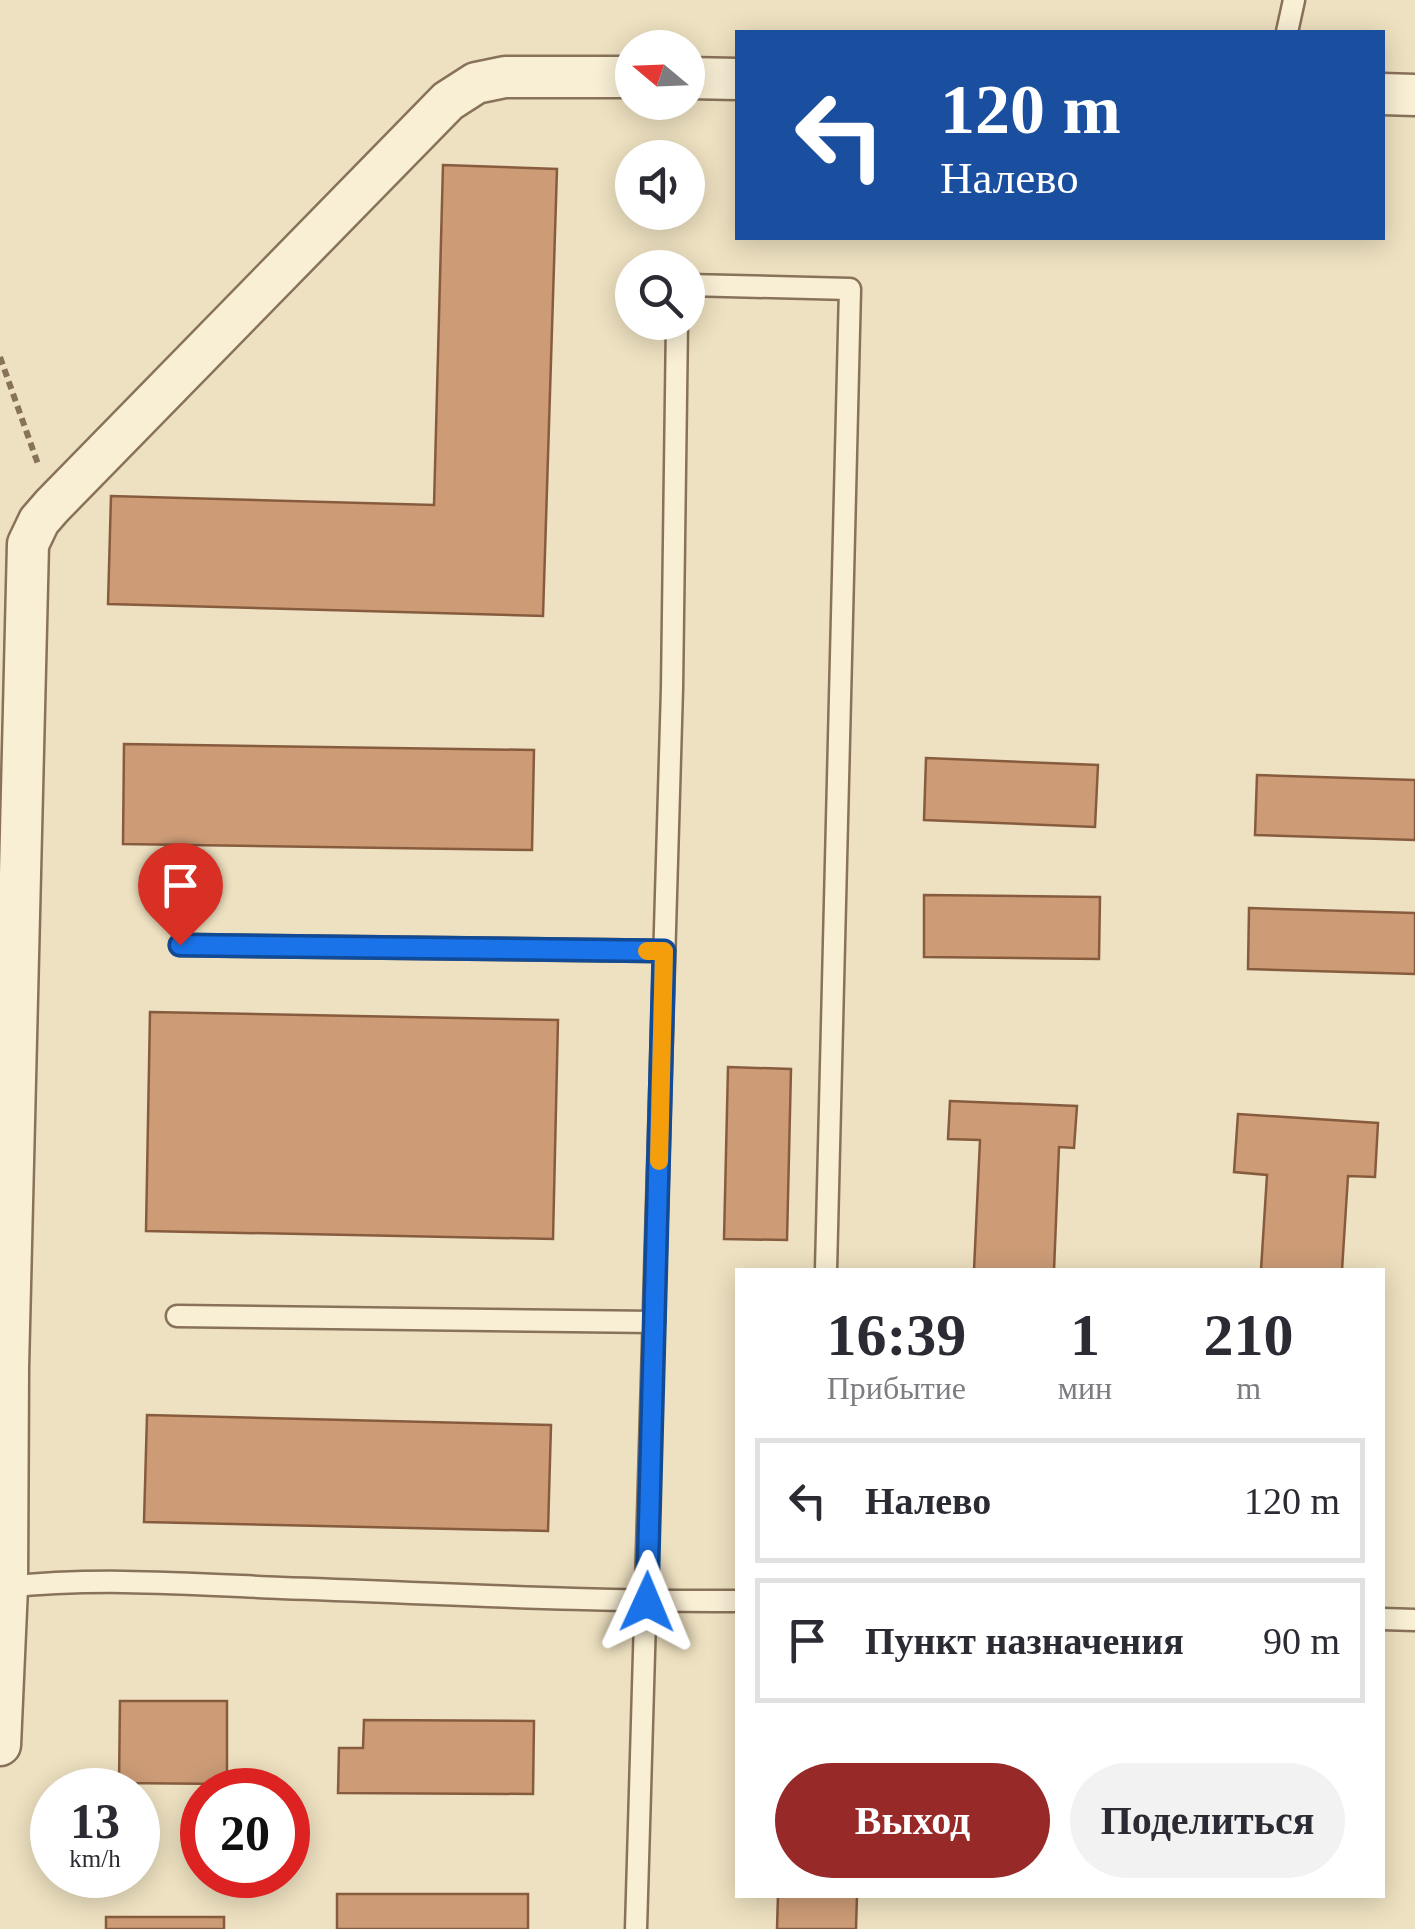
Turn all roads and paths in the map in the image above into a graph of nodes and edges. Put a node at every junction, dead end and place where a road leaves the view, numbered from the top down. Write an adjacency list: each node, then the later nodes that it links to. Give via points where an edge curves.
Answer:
1 (1294, 0): 2 (lane)
2 (1287, 30)
3 (615, 77): 11 (street, via 506,77 476,83 448,102)
4 (705, 78): 5 (street)
5 (735, 79)
6 (1385, 94): 7 (street)
7 (1415, 95)
8 (705, 285): 15 (lane, via 850,288)
9 (678, 340): 14 (lane)
10 (0, 356): 11 (path)
11 (52, 506): 12 (street, via 28,544)
12 (9, 929): 18 (street)
13 (180, 945): 14 (lane)
14 (664, 951): 17 (lane)
15 (826, 1268)
16 (177, 1316): 17 (lane)
17 (654, 1322): 21 (lane)
18 (4, 1367): 19 (street)
19 (3, 1588): 21 (lane, via 202,1585); 24 (street)
20 (735, 1601): 21 (lane)
21 (647, 1602): 25 (lane)
22 (1385, 1620): 23 (lane)
23 (1415, 1620)
24 (0, 1744)
25 (636, 1929)

